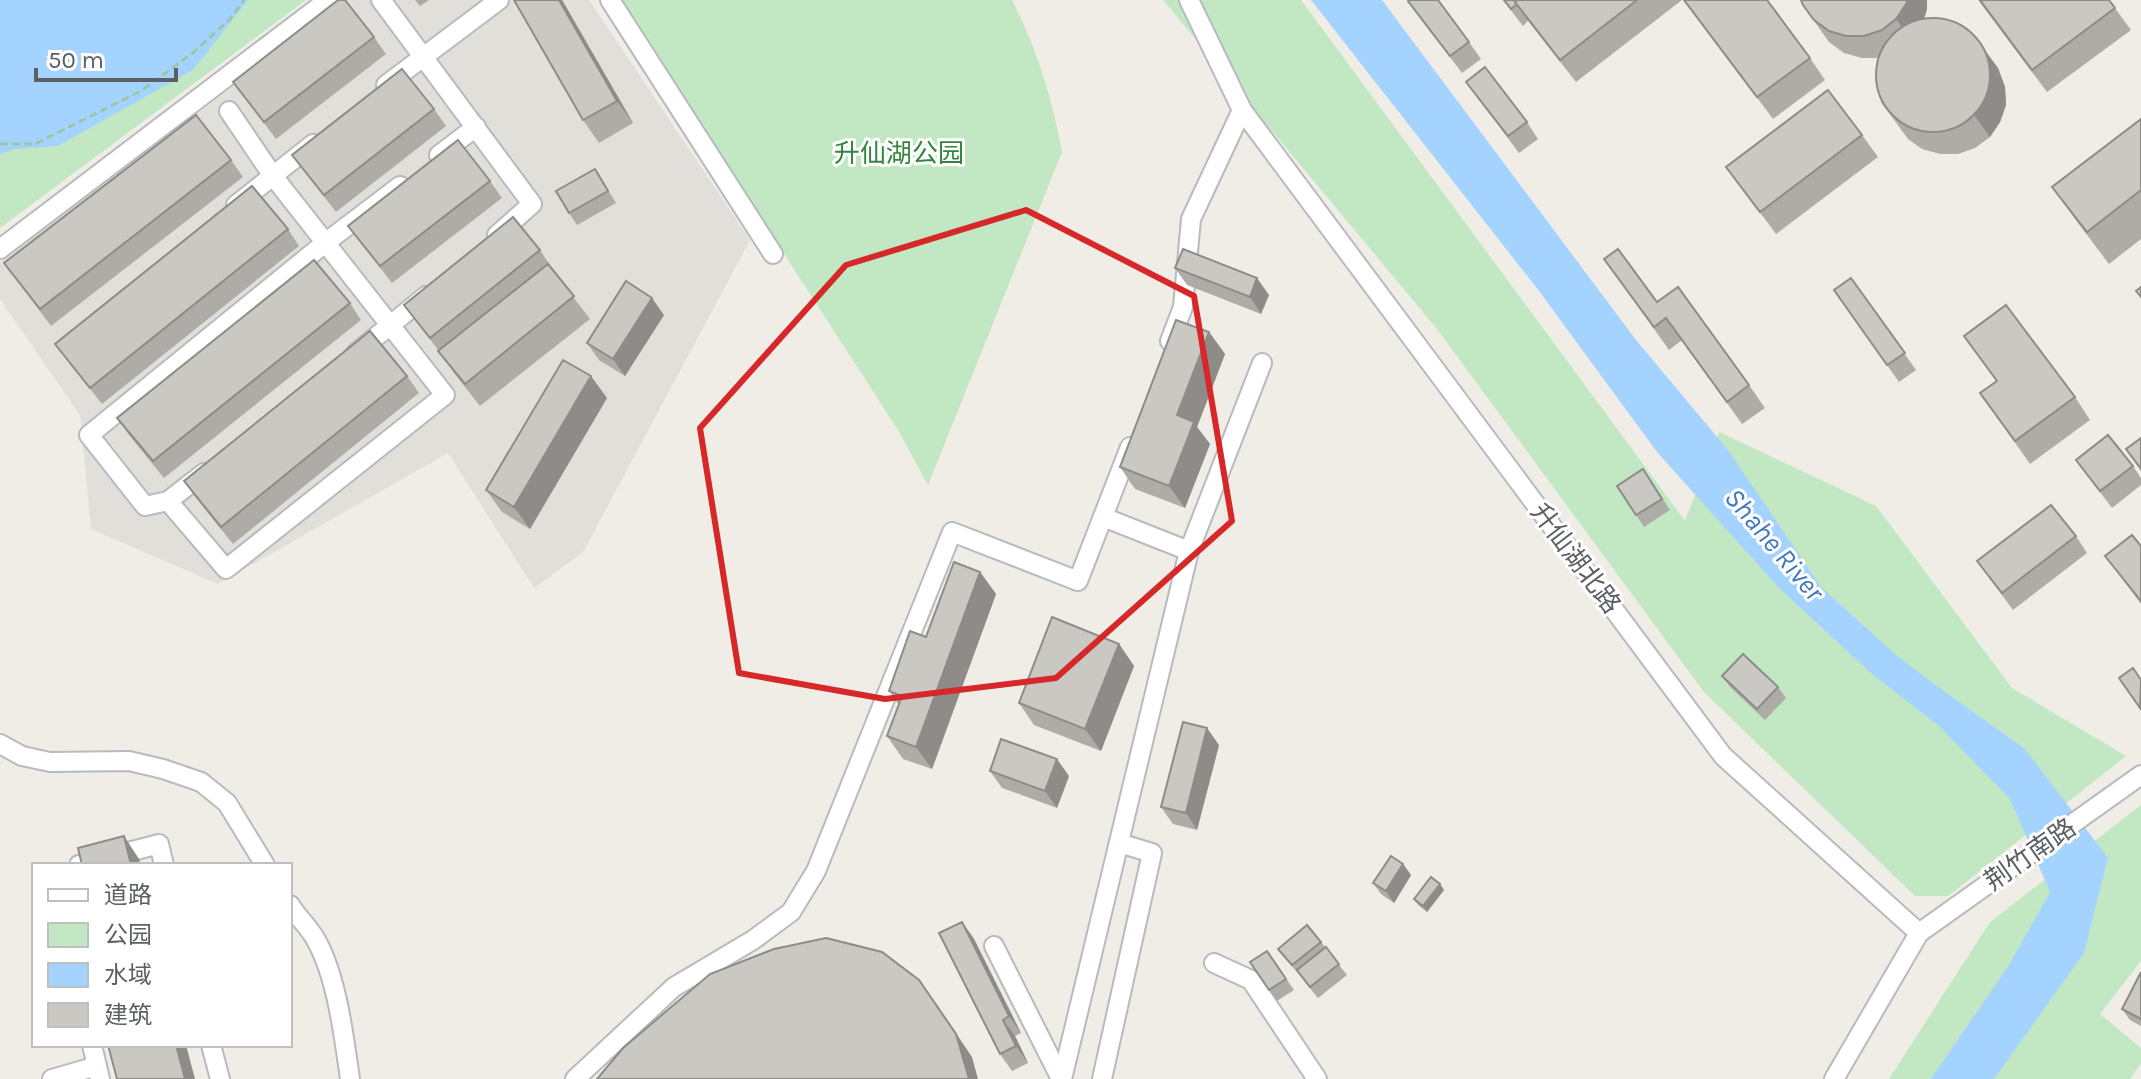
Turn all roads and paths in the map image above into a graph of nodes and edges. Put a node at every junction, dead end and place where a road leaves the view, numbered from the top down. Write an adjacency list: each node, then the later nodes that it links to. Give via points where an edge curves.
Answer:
1 (244, 0): 13 (path, via 194,52 141,91 35,144)
2 (328, 0): 18 (street)
3 (381, 0): 7 (street)
4 (499, 0): 7 (street)
5 (610, 0): 19 (street)
6 (1189, 0): 9 (street, 升仙湖北路)
7 (423, 56): 8 (street); 11 (street)
8 (377, 93)
9 (1242, 110): 22 (street, via 1191,219 1183,307); 37 (street, 升仙湖北路, via 1723,756)
10 (229, 111): 14 (street)
11 (476, 127): 16 (street); 17 (street, via 532,204)
12 (331, 130): 14 (street)
13 (0, 144)
14 (273, 176): 15 (street); 16 (street)
15 (225, 214)
16 (325, 243): 21 (street); 27 (street, via 89,435 145,506)
17 (485, 245)
18 (0, 249)
19 (773, 254)
20 (438, 285): 21 (street)
21 (391, 326): 24 (street); 27 (street, via 445,395 226,569)
22 (1162, 363)
23 (1262, 363): 29 (street)
24 (341, 365)
25 (1135, 433): 28 (street)
26 (218, 462): 27 (street)
27 (168, 501)
28 (1103, 517): 29 (street); 46 (street, via 1078,581 952,532 816,871 791,912 674,987)
29 (1189, 551): 32 (street)
30 (0, 744): 35 (street, via 50,762 129,761 201,782 227,803)
31 (2141, 775): 37 (street, 荆竹南路)
32 (1119, 843): 47 (street); 48 (street, via 1152,853)
33 (87, 863): 34 (street, via 159,844)
34 (164, 863)
35 (264, 863)
36 (292, 908): 45 (street, via 316,938 332,979)
37 (1919, 933): 50 (street)
38 (994, 946): 47 (street)
39 (1214, 963): 49 (street, via 1251,980)
40 (92, 1047): 42 (street)
41 (212, 1047): 44 (street)
42 (99, 1073): 43 (street)
43 (52, 1079)
44 (220, 1079)
45 (350, 1079)
46 (575, 1079)
47 (1062, 1079)
48 (1102, 1079)
49 (1317, 1079)
50 (1834, 1079)

